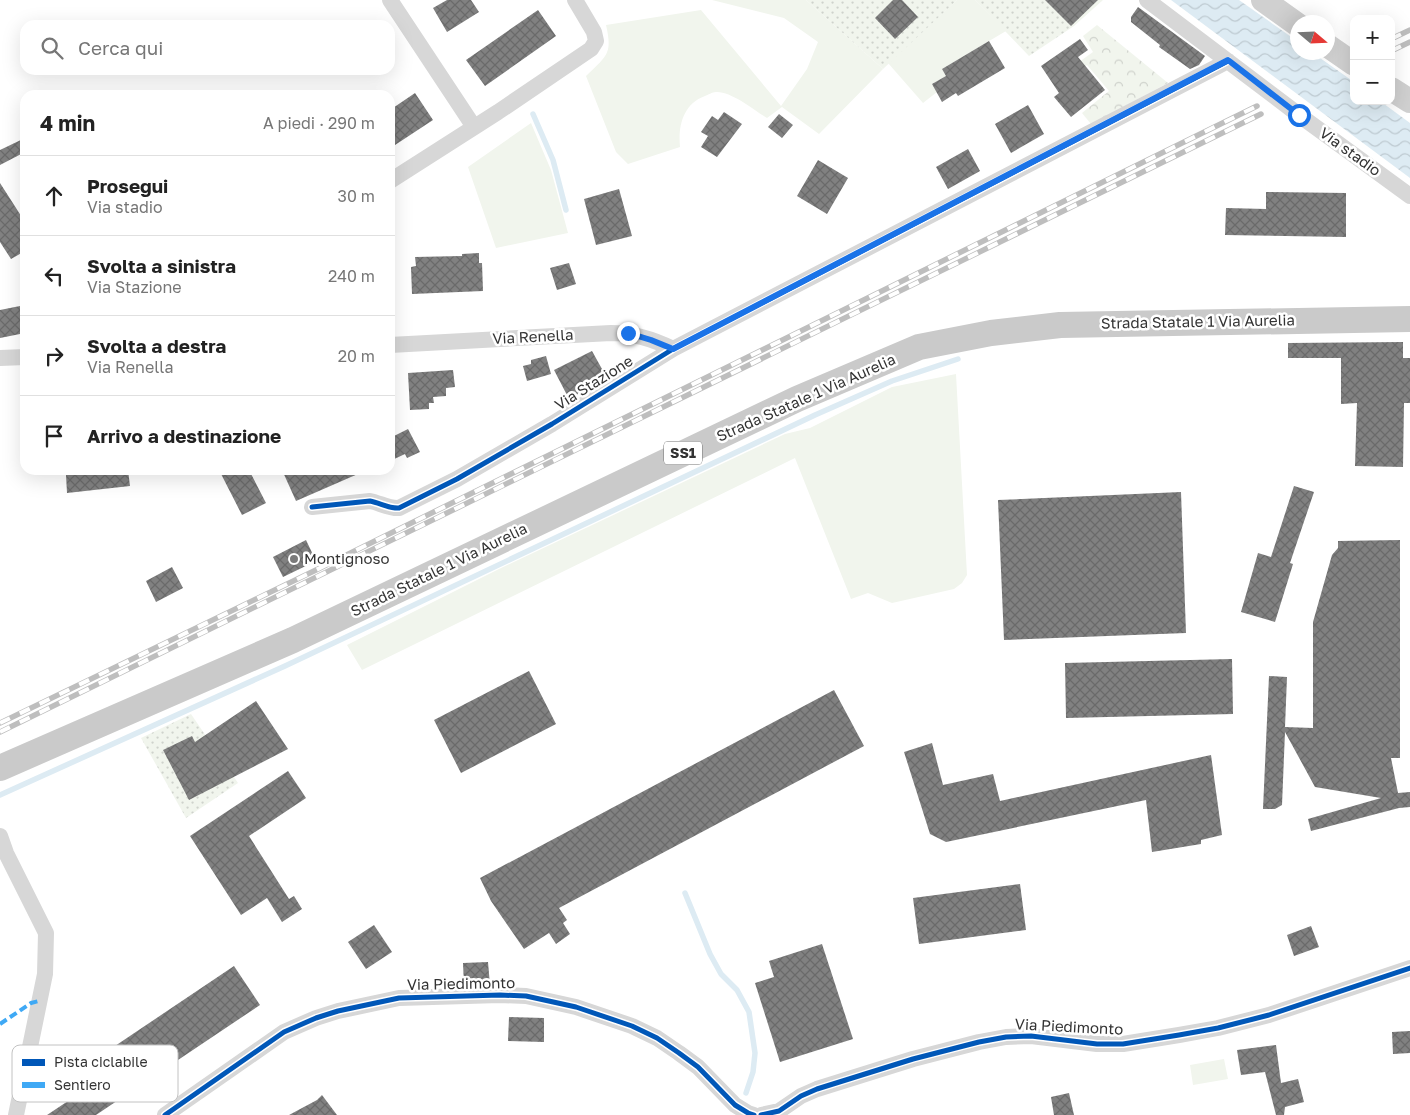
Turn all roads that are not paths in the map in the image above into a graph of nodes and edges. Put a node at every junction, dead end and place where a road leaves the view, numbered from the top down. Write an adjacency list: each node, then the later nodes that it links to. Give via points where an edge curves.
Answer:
1 (390, 0): 11 (street)
2 (575, 0): 11 (street, via 594,32 596,41 591,49)
3 (1148, 0): 7 (street, Via stadio)
4 (1268, 1): 5 (main road)
5 (1290, 19)
6 (1335, 51): 8 (main road)
7 (1228, 60): 13 (street, Via stadio); 16 (street, Via Stazione)
8 (1350, 61)
9 (1395, 92): 10 (main road)
10 (1410, 101)
11 (474, 127): 12 (street)
12 (395, 178)
13 (1410, 196)
14 (1410, 319): 20 (main road, Strada Statale 1 Via Aurelia / SS1, via 1060,325 991,333 919,348 797,399 293,640)
15 (395, 345): 16 (street, Via Renella, via 628,333)
16 (673, 349): 19 (street, Via Stazione, via 552,424 400,508 370,501)
17 (20, 357): 18 (street)
18 (0, 358)
19 (312, 508)
20 (0, 768)
21 (0, 836): 23 (street, via 46,933 45,974)
22 (1410, 968): 28 (street, Via Piedimonto, via 1269,1015 1179,1035 1123,1044 1031,1036 979,1042 817,1089 779,1111)
23 (30, 1045)
24 (19, 1102): 25 (street)
25 (16, 1115)
26 (165, 1115): 27 (street, Via Piedimonto, via 284,1032 316,1018 399,998 491,995 526,996 632,1026 679,1053 698,1067 735,1105)
27 (754, 1115)
28 (760, 1115)

